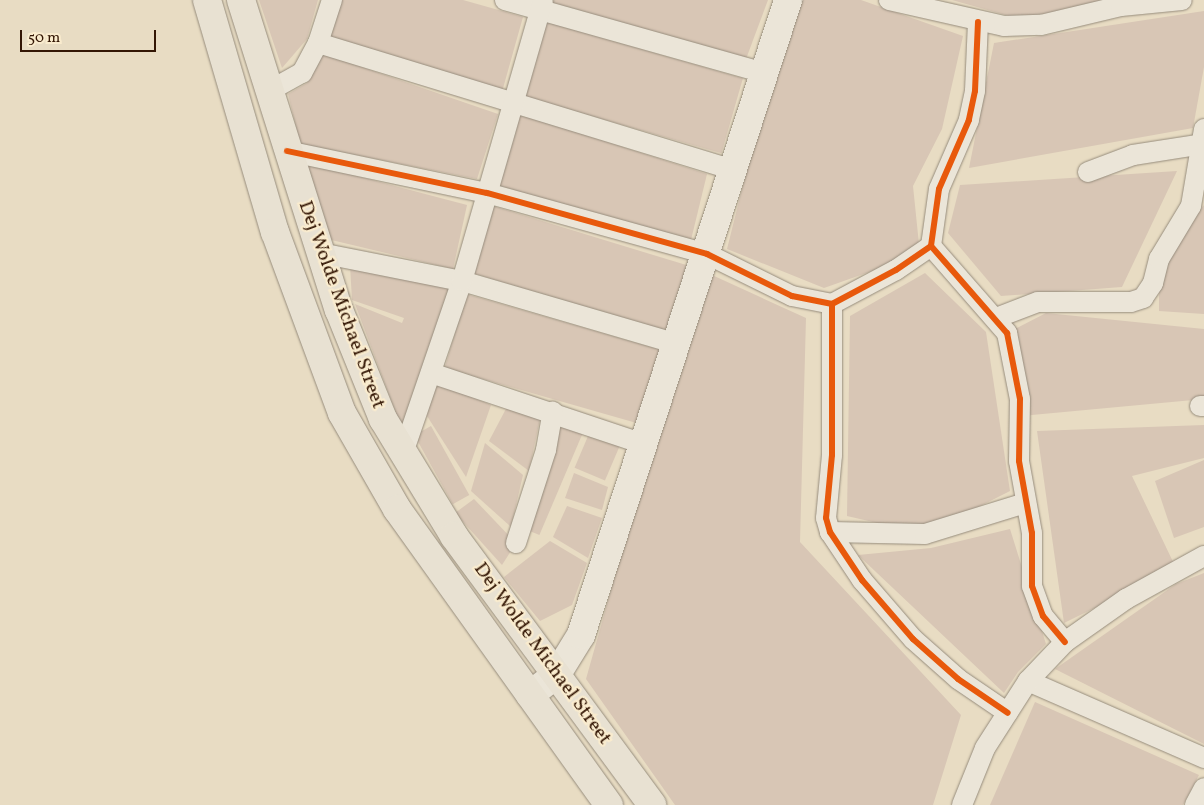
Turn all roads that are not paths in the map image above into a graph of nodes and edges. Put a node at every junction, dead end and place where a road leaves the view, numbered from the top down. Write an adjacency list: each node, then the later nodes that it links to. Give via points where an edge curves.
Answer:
1 (207, 0): 37 (main road, Dej Wolde Michael Street, via 275,232 342,413 397,509)
2 (241, 0): 12 (main road, Dej Wolde Michael Street)
3 (332, 0): 10 (street)
4 (506, 0): 8 (street)
5 (788, 0): 11 (main road)
6 (889, 0): 9 (street)
7 (1169, 1): 9 (street, via 1121,6 1042,25)
8 (541, 5): 11 (street); 13 (street)
9 (978, 22): 19 (street, via 975,91 969,120 939,189)
10 (318, 43): 12 (street, via 302,73 291,83); 13 (street)
11 (764, 73): 16 (main road)
12 (269, 91): 15 (main road, Dej Wolde Michael Street)
13 (513, 103): 16 (street); 18 (street)
14 (1203, 139): 17 (street, via 1133,155); 24 (street, via 1192,206 1159,260 1143,298 1131,302 1038,302)
15 (287, 151): 18 (street); 20 (main road, Dej Wolde Michael Street)
16 (731, 169): 21 (main road)
17 (1088, 172)
18 (487, 193): 21 (street); 22 (street)
19 (931, 246): 23 (street, via 896,270); 24 (street)
20 (320, 253): 22 (street); 29 (main road, Dej Wolde Michael Street, via 367,386)
21 (707, 254): 23 (street, via 792,296); 25 (main road)
22 (462, 281): 25 (street); 26 (street)
23 (832, 304): 31 (street, via 832,455 826,518)
24 (996, 318): 30 (street, via 1007,334 1020,399 1019,461)
25 (677, 344): 28 (main road)
26 (431, 373): 27 (street); 29 (street)
27 (553, 412): 28 (street); 32 (street, via 534,493)
28 (643, 444): 35 (main road, via 581,635)
29 (402, 456): 35 (main road, Dej Wolde Michael Street, via 454,536)
30 (1026, 503): 31 (street, via 925,534); 34 (street, via 1032,533 1032,586 1043,616)
31 (830, 532): 38 (street, via 862,580 913,639 958,679)
32 (516, 543)
33 (1204, 556): 34 (street, via 1126,599)
34 (1065, 642): 36 (street)
35 (557, 674): 37 (main road); 42 (main road, Dej Wolde Michael Street)
36 (1028, 681): 38 (street); 39 (street)
37 (530, 696): 41 (main road, Dej Wolde Michael Street)
38 (1008, 713): 43 (street, via 985,748)
39 (1204, 758)
40 (1204, 788): 44 (street)
41 (609, 805)
42 (652, 805)
43 (962, 805)
44 (1195, 805)

